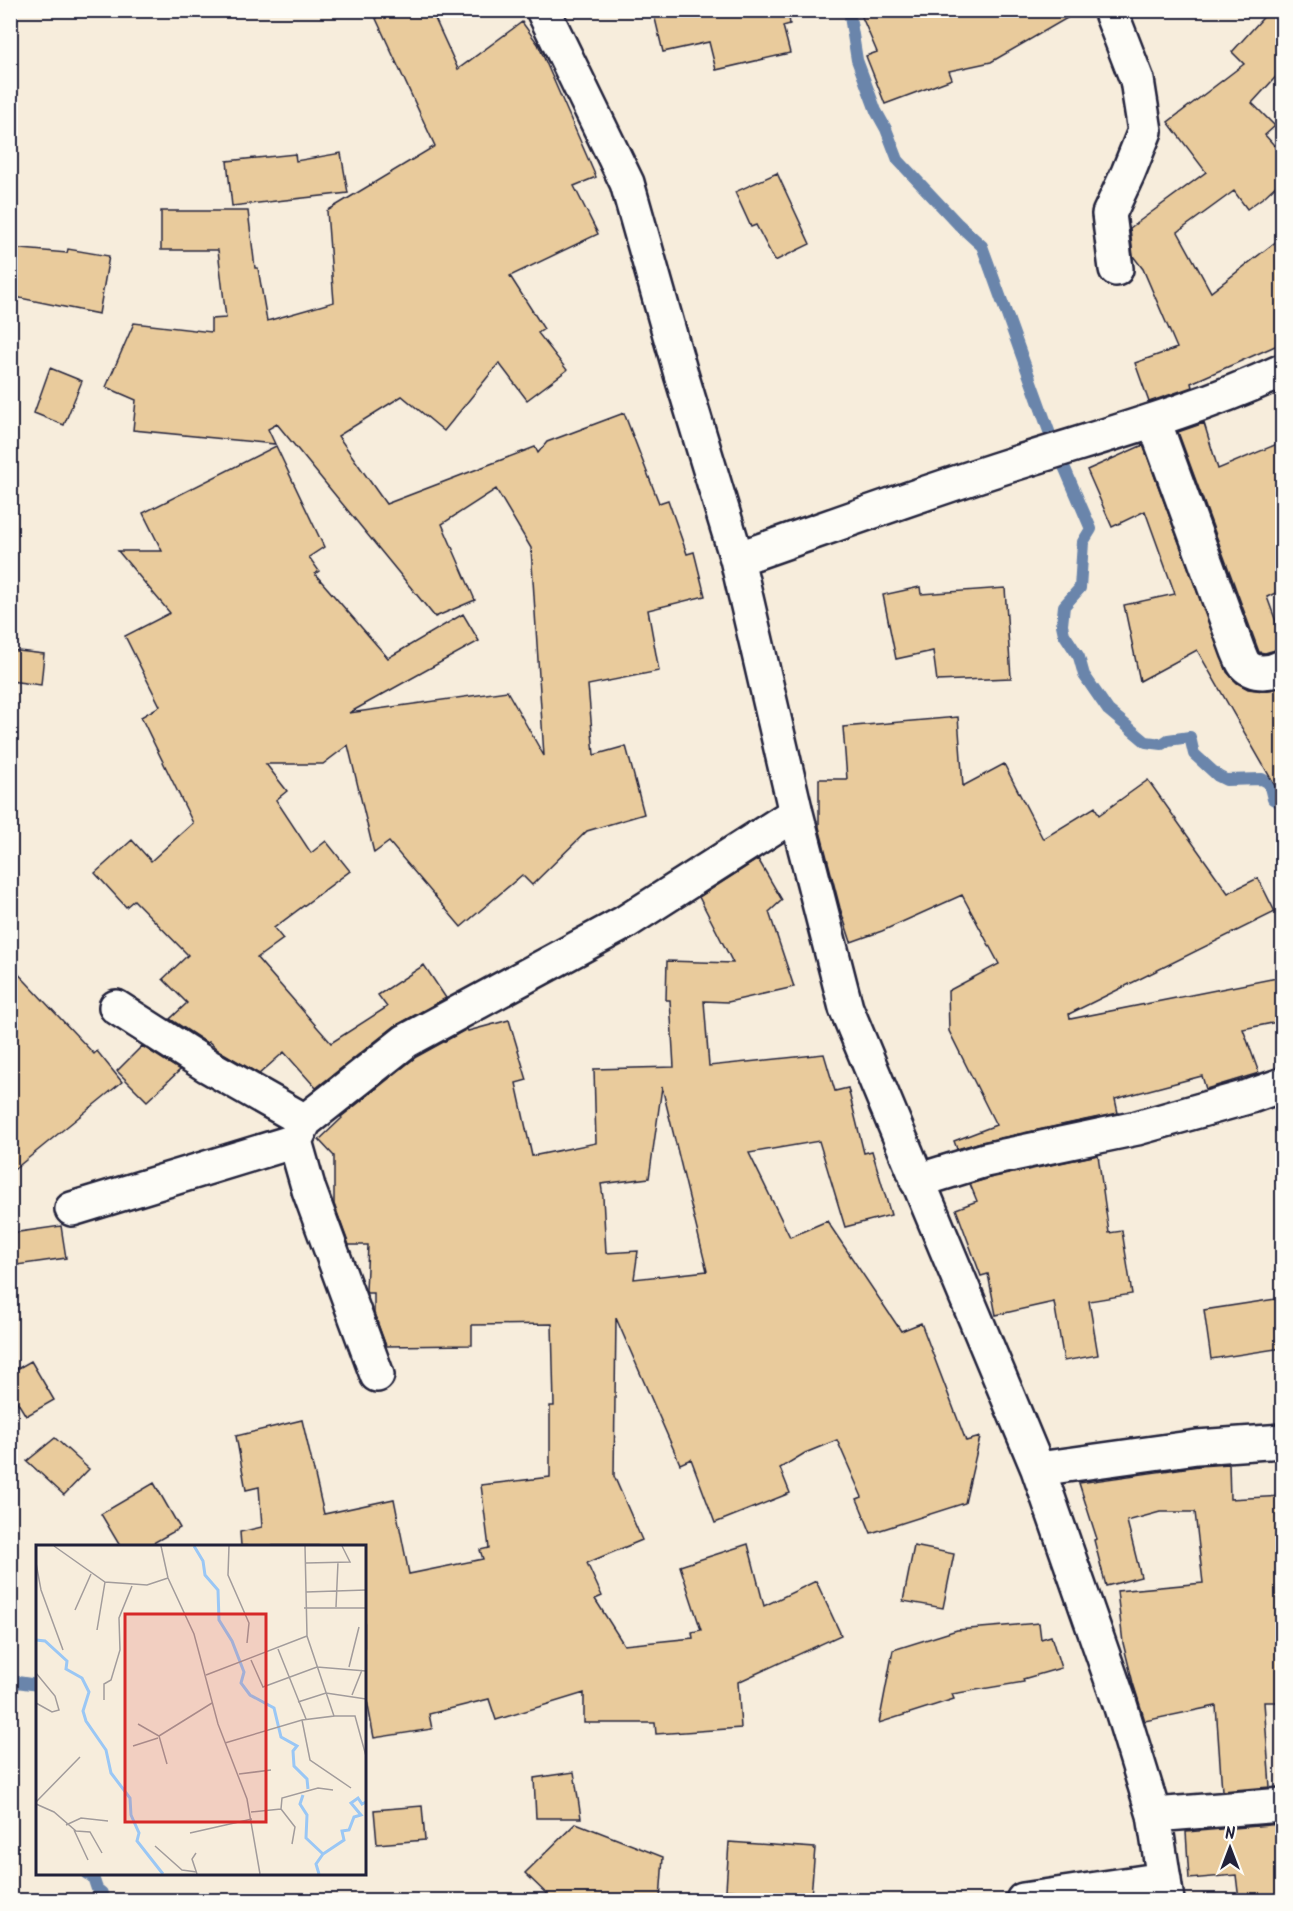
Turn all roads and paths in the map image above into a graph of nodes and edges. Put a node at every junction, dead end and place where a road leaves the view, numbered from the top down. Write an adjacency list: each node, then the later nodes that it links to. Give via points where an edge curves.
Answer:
1 (543, 10): 6 (street, via 627,183)
2 (1110, 10): 3 (street, via 1137,80 1145,131 1109,214)
3 (1116, 269)
4 (1282, 371): 5 (street)
5 (1154, 421): 6 (street, via 1002,468); 7 (street, via 1245,665 1258,672)
6 (737, 559): 8 (street)
7 (1282, 667)
8 (796, 813): 11 (street, via 624,923 406,1041); 12 (street, via 846,1008)
9 (116, 1007): 11 (street)
10 (1282, 1085): 12 (street, via 1137,1128 985,1160)
11 (300, 1131): 13 (street); 14 (street, via 309,1190)
12 (917, 1181): 16 (street)
13 (72, 1209)
14 (377, 1375)
15 (1282, 1441): 16 (street, via 1197,1447)
16 (1038, 1469): 18 (street, via 1119,1701)
17 (1282, 1805): 18 (street)
18 (1154, 1815): 19 (street)
19 (1165, 1890): 20 (street)
20 (1023, 1900)

